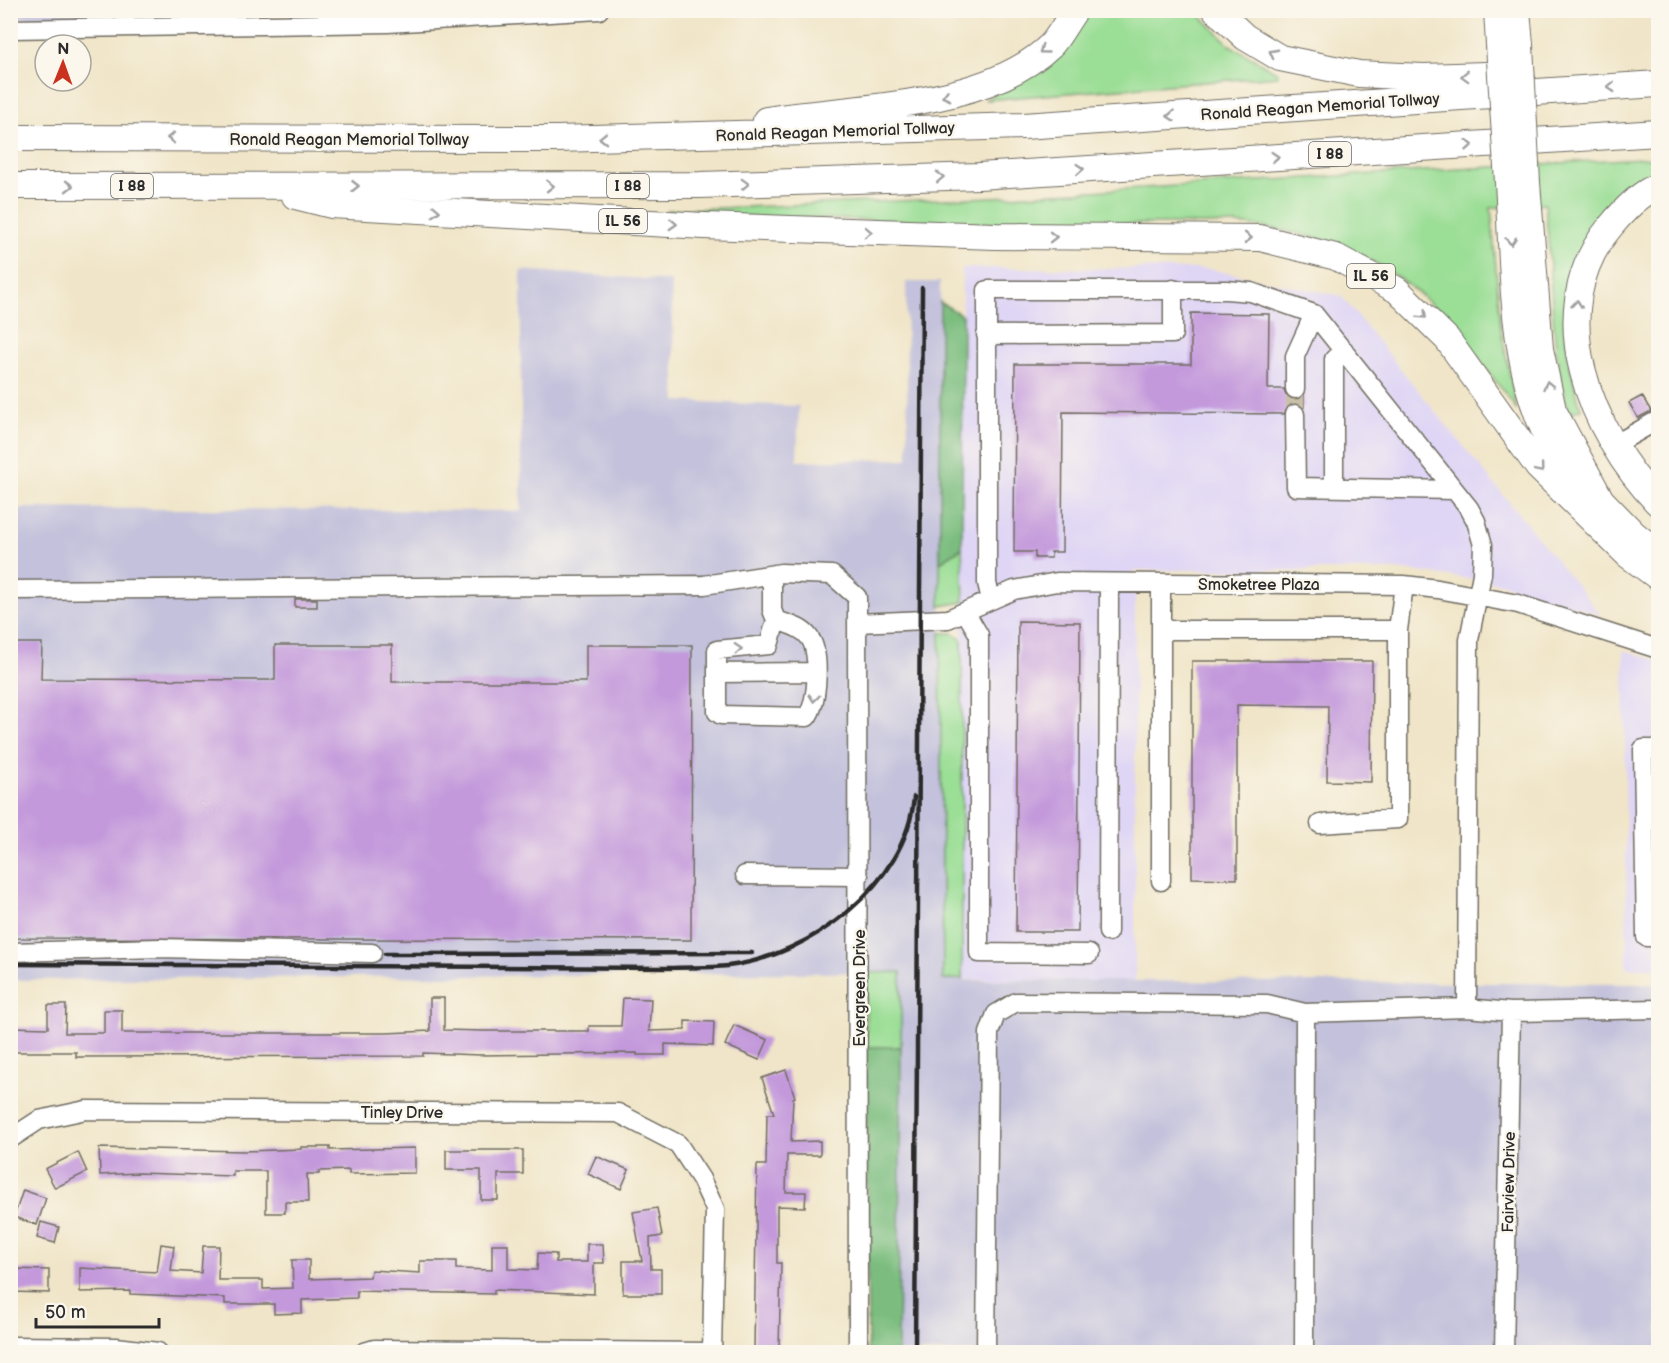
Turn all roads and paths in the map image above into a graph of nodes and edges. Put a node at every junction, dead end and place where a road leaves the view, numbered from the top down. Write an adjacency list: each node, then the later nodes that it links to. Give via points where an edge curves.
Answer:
1 (599, 10): 6 (street, via 388,23)
2 (1075, 10): 12 (highway, one-way to 12, via 1051,45 1002,79 941,98)
3 (1216, 10): 10 (highway, one-way to 3, via 1486,75 1359,74 1280,58 1245,38)
4 (1497, 10): 8 (highway)
5 (1517, 10): 8 (highway)
6 (185, 19): 7 (street)
7 (10, 29)
8 (1509, 45): 14 (highway, bridge)
9 (1659, 84): 10 (highway, Ronald Reagan Memorial Tollway, one-way to 10)
10 (1564, 89): 12 (highway, Ronald Reagan Memorial Tollway, one-way to 12, via 1023,126)
11 (1659, 133): 16 (highway, I 88, one-way to 11, via 700,185 967,176)
12 (661, 137): 13 (highway, Ronald Reagan Memorial Tollway, one-way to 13)
13 (10, 138)
14 (1518, 183): 29 (highway, one-way to 14, via 1634,534 1600,500 1553,410 1540,349); 30 (highway, one-way to 30, via 1517,331 1538,421 1559,465)
15 (10, 186): 16 (highway, I 88, one-way to 16)
16 (254, 186): 30 (highway, IL 56, one-way to 30, via 331,205 704,226 995,236 1260,238 1336,258 1397,290 1448,339 1538,467)
17 (1659, 186): 25 (highway, one-way to 17, via 1578,355 1578,293 1602,237 1624,210)
18 (1173, 289): 19 (street, via 1251,292); 20 (street, via 987,290); 20 (street, via 1173,334)
19 (1314, 314): 21 (street); 22 (street, via 1294,356)
20 (986, 335): 38 (street, via 987,583)
21 (1344, 350): 26 (street, via 1334,359); 27 (street)
22 (1295, 389)
23 (1295, 414): 26 (street, via 1296,487)
24 (1659, 420): 25 (street)
25 (1614, 445): 28 (highway, via 1644,489)
26 (1334, 488): 27 (street)
27 (1454, 490): 37 (street, via 1469,508 1480,533 1482,574)
28 (1659, 503)
29 (1659, 552)
30 (1628, 555): 32 (highway, IL 56)
31 (772, 575): 36 (street, Evergreen Drive, via 704,585); 40 (street, via 772,610); 41 (street, Evergreen Drive, via 832,575 857,597)
32 (1659, 577)
33 (1109, 583): 34 (street, Smoketree Plaza); 38 (street, Smoketree Plaza, via 1036,585); 52 (street)
34 (1161, 583): 35 (street, Smoketree Plaza); 42 (street)
35 (1404, 585): 37 (street, Smoketree Plaza); 43 (street)
36 (10, 590)
37 (1477, 595): 44 (street, Smoketree Plaza, via 1518,604); 57 (street, via 1469,640)
38 (991, 600): 39 (street, Smoketree Plaza)
39 (966, 613): 41 (street, Smoketree Plaza, via 929,621); 56 (street, via 978,635 979,953)
40 (776, 620): 45 (street, via 811,638); 46 (street, one-way to 40, via 717,650 769,645)
41 (857, 623): 50 (street, Evergreen Drive)
42 (1162, 630): 43 (street); 51 (street)
43 (1398, 630): 48 (street, via 1398,819)
44 (1659, 649)
45 (816, 672): 46 (street); 46 (street, one-way to 46, via 813,710 807,717 721,715 717,712)
46 (717, 673)
47 (1659, 749): 53 (street, via 1643,749 1646,937)
48 (1320, 824)
49 (745, 875): 50 (street)
50 (859, 876): 66 (street, Evergreen Drive)
51 (1161, 881)
52 (1108, 932)
53 (1659, 937)
54 (10, 952): 55 (street, via 160,948)
55 (372, 953)
56 (1089, 954)
57 (1467, 1008): 59 (street); 60 (street)
58 (1659, 1009): 59 (street)
59 (1511, 1012): 69 (street, Fairview Drive)
60 (1305, 1013): 67 (street, via 1267,1004 1016,1002 996,1014 989,1033); 68 (street)
61 (10, 1139): 63 (street, Tinley Drive, via 39,1120 87,1110 618,1113 678,1144 701,1179 714,1209)
62 (10, 1346): 64 (street, via 116,1347)
63 (712, 1352): 65 (street, via 374,1349)
64 (158, 1353)
65 (364, 1353)
66 (858, 1353)
67 (986, 1353)
68 (1304, 1353)
69 (1504, 1353)

